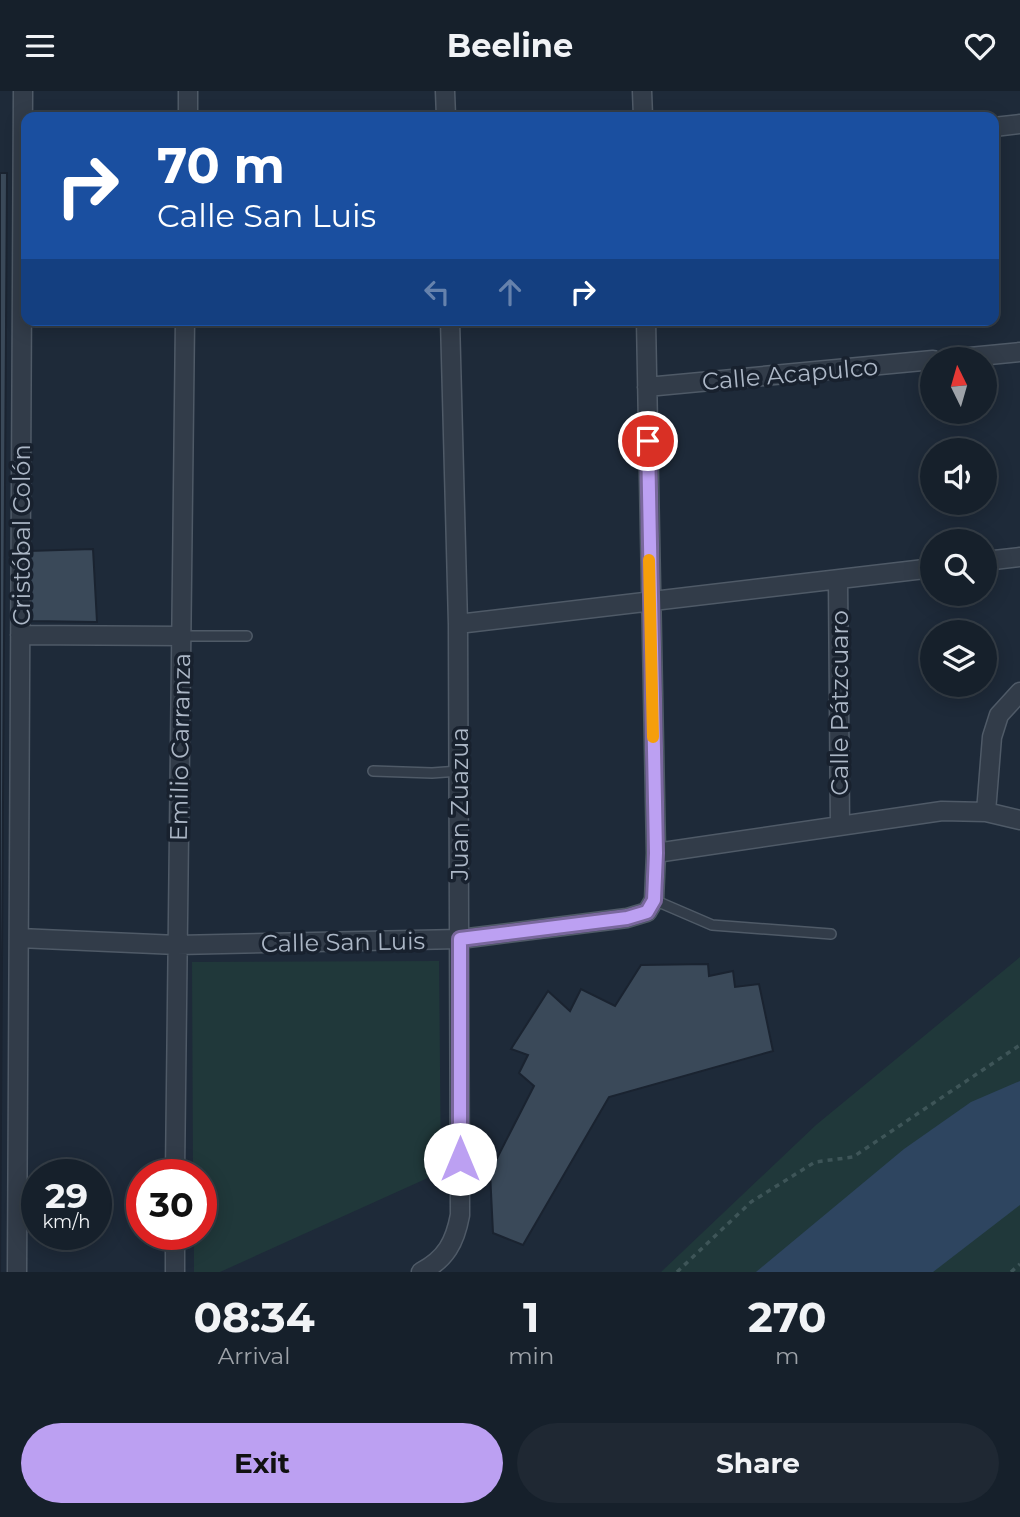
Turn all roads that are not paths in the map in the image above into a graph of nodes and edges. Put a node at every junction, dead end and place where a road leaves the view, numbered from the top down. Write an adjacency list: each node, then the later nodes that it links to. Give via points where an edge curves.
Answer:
1 (23, 91): 5 (street, Cristóbal Colón)
2 (188, 91): 6 (street)
3 (445, 91): 7 (street)
4 (642, 91): 8 (street)
5 (23, 112)
6 (188, 112)
7 (446, 112)
8 (643, 112)
9 (1020, 124): 10 (street)
10 (999, 126)
11 (22, 326): 25 (street, Cristóbal Colón)
12 (186, 326): 26 (street, Emilio Carranza)
13 (450, 326): 24 (street, Juan Zuazua)
14 (646, 326): 18 (street)
15 (1020, 352): 16 (street)
16 (998, 354)
17 (920, 361): 18 (street, Calle Acapulco)
18 (647, 387): 23 (street)
19 (1020, 557): 20 (street)
20 (997, 560)
21 (920, 570): 22 (street, Calle Pátzcuaro)
22 (838, 580): 23 (street, Calle Pátzcuaro); 33 (street, Calle Pátzcuaro)
23 (650, 601): 24 (street, Calle Pátzcuaro); 34 (street)
24 (458, 624): 30 (street, Juan Zuazua)
25 (20, 635): 26 (street); 37 (street, Cristóbal Colón)
26 (182, 636): 27 (lane); 39 (street, Emilio Carranza)
27 (247, 636)
28 (1020, 692): 31 (street, via 999,715 992,737)
29 (373, 771): 30 (lane)
30 (458, 771): 38 (street, Juan Zuazua)
31 (986, 811): 32 (street, Calle Pátzcuaro); 33 (street, Calle Pátzcuaro, via 942,811)
32 (1020, 820)
33 (840, 826): 34 (street, Calle Pátzcuaro)
34 (656, 853): 35 (street)
35 (654, 900): 36 (lane, via 712,925); 38 (street, Calle San Luis, via 647,912 627,918)
36 (831, 934)
37 (19, 938): 39 (street, Calle San Luis); 42 (street, Cristóbal Colón)
38 (460, 939): 39 (street, Calle San Luis); 44 (street, Juan Zuazua, via 460,1215 447,1254)
39 (177, 946): 40 (street, Emilio Carranza)
40 (175, 1159)
41 (175, 1250): 43 (street)
42 (17, 1272)
43 (175, 1272)
44 (421, 1272)

